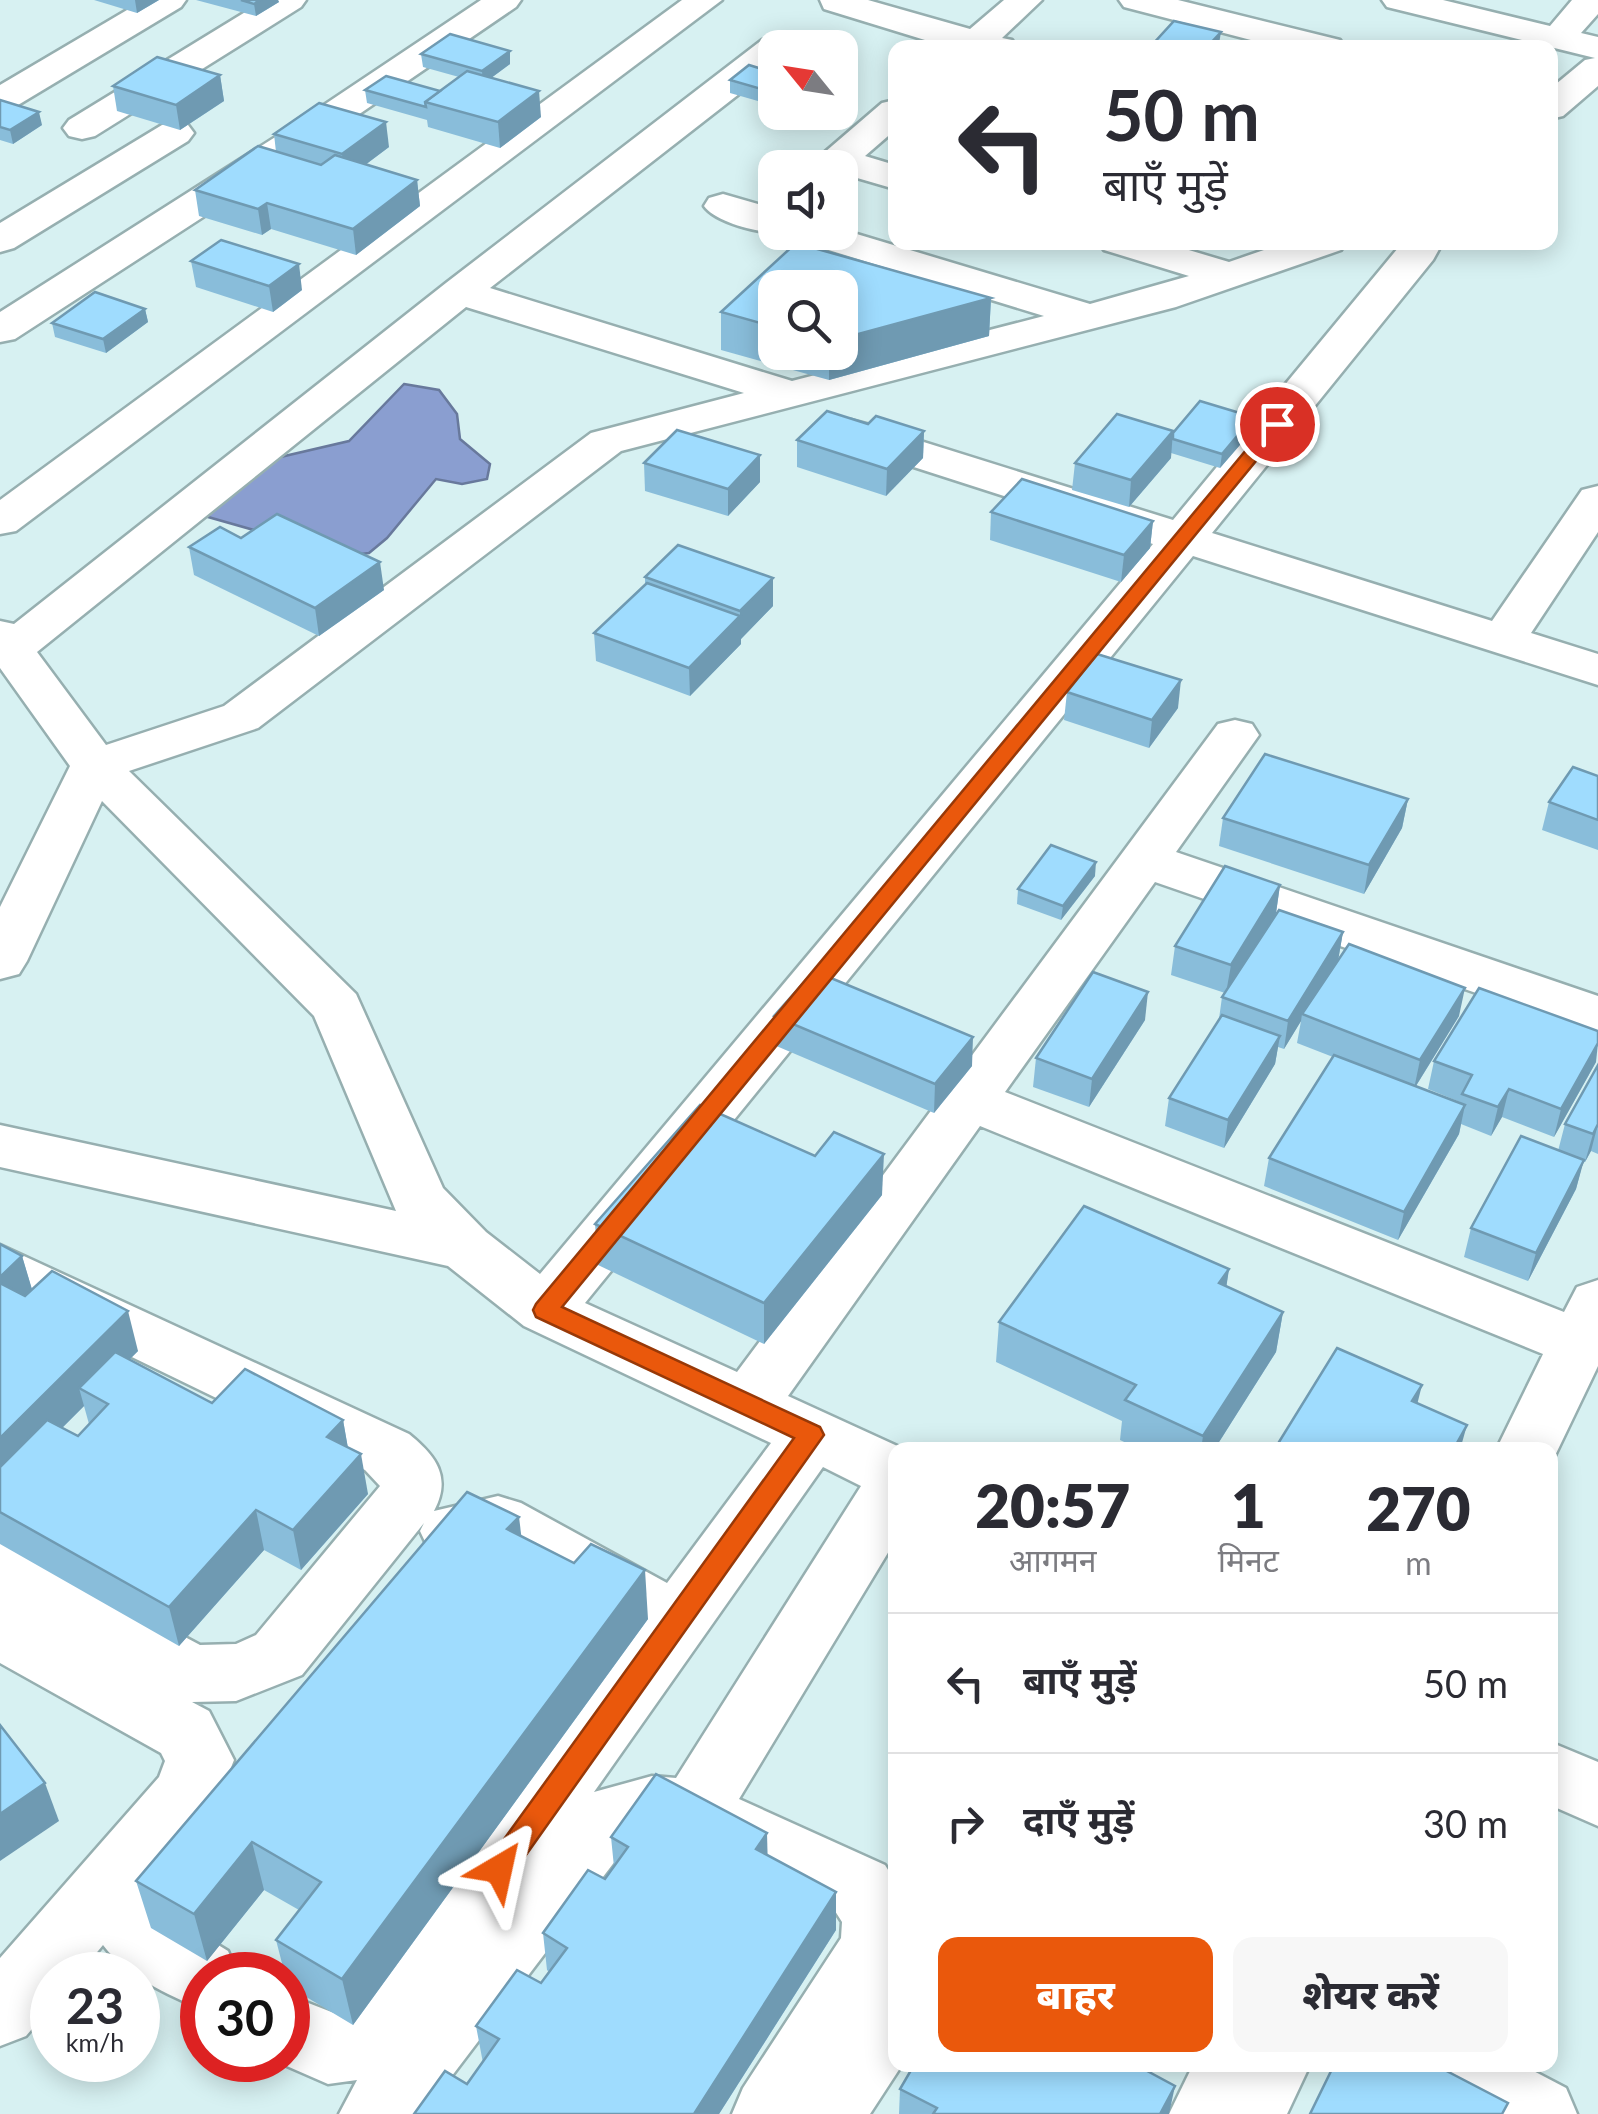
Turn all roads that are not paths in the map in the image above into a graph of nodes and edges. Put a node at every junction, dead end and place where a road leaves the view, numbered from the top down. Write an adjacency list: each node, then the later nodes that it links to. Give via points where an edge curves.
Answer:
1 (168, 0): 18 (street)
2 (290, 0): 21 (street)
3 (504, 0): 34 (street)
4 (705, 0): 37 (street)
5 (1025, 0): 13 (street)
6 (1136, 0): 14 (street)
7 (1399, 0): 11 (street)
8 (1591, 0): 11 (street)
9 (837, 1): 10 (street); 12 (street)
10 (799, 30)
11 (1558, 38): 15 (street)
12 (962, 40)
13 (987, 40)
14 (1295, 40)
15 (1598, 48)
16 (758, 62): 32 (street)
17 (1598, 68): 19 (street)
18 (0, 100)
19 (1558, 100)
20 (888, 117): 23 (street, via 838,160)
21 (82, 128)
22 (174, 132): 26 (street)
23 (888, 175)
24 (723, 206): 25 (street)
25 (758, 217)
26 (0, 240)
27 (858, 247): 33 (street)
28 (1145, 250): 31 (street)
29 (1303, 250): 31 (street)
30 (1420, 250): 38 (street)
31 (1230, 275): 33 (street)
32 (460, 292): 35 (street); 40 (street)
33 (1089, 317): 35 (street)
34 (0, 330)
35 (774, 399): 38 (street); 43 (street, via 606,442 241,717)
36 (1598, 498): 39 (street)
37 (0, 521)
38 (1182, 538): 39 (street); 51 (street)
39 (1503, 640): 41 (street)
40 (6, 642): 43 (street)
41 (1598, 670)
42 (1235, 734): 44 (street)
43 (95, 765): 45 (street); 49 (street, via 337,1008 420,1200)
44 (1146, 860): 46 (street); 47 (street)
45 (0, 960)
46 (1598, 1016)
47 (970, 1100): 52 (street); 53 (street)
48 (0, 1146): 49 (street)
49 (465, 1248): 51 (street)
50 (0, 1267): 58 (street, via 386,1452 410,1471 412,1492 278,1655 220,1678 190,1673)
51 (545, 1310): 53 (street)
52 (1588, 1323): 55 (street)
53 (746, 1405): 54 (street)
54 (811, 1435): 56 (street); 59 (street)
55 (1531, 1442)
56 (888, 1469)
57 (888, 1497): 63 (street)
58 (0, 1570)
59 (677, 1621): 64 (street, via 498,1522 460,1527 428,1543 128,1909 130,1925 142,1938); 67 (street, via 388,2024 361,2046 335,2052)
60 (0, 1630): 65 (street, via 184,1732 200,1760 188,1795)
61 (1558, 1776): 62 (street)
62 (1598, 1794)
63 (694, 1811): 71 (street, via 652,1807 606,1819); 72 (street, via 860,1888 878,1917 877,1946)
64 (180, 1962)
65 (0, 2012)
66 (888, 2023): 73 (street)
67 (310, 2043)
68 (1228, 2072): 74 (street)
69 (1270, 2072): 75 (street)
70 (1462, 2072): 76 (street)
71 (377, 2114)
72 (770, 2114)
73 (826, 2114)
74 (1206, 2114)
75 (1248, 2114)
76 (1539, 2114)

